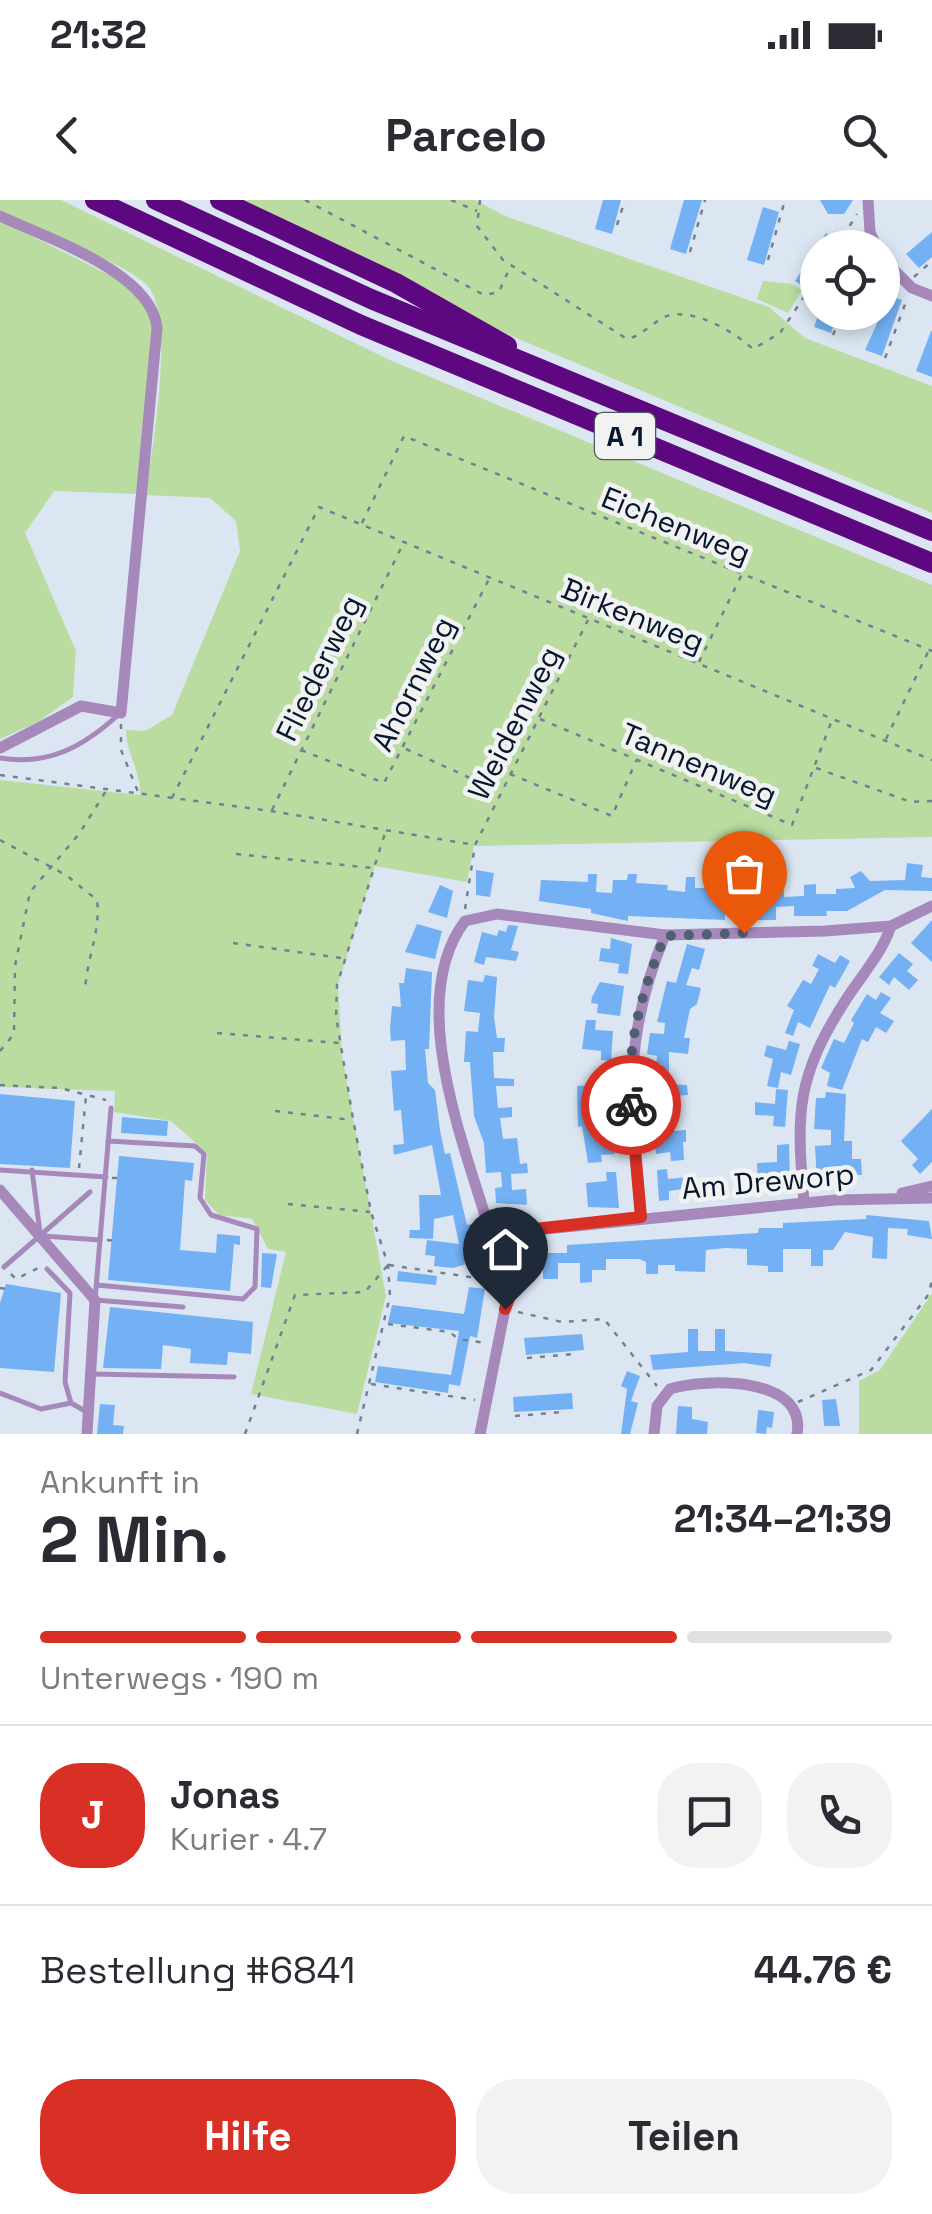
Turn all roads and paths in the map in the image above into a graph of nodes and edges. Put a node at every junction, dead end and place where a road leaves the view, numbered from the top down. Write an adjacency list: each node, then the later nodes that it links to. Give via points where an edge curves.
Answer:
1 (95, 200): 31 (highway, A 1, via 361,325)
2 (156, 200): 27 (highway, A 1)
3 (220, 200): 27 (highway, via 396,283)
4 (305, 200): 19 (path, via 484,296 499,292)
5 (451, 200): 11 (path)
6 (480, 200): 11 (path)
7 (625, 200): 13 (path)
8 (705, 200): 16 (path)
9 (786, 200): 17 (path)
10 (867, 200): 14 (path); 15 (street)
11 (478, 212): 19 (path, via 483,239)
12 (0, 216): 37 (street, via 123,276 152,306 157,337)
13 (617, 225)
14 (848, 230)
15 (870, 230)
16 (690, 252)
17 (768, 260)
18 (932, 261): 21 (path)
19 (511, 266): 23 (path, via 627,339 668,315 686,316 730,330 754,349 780,334)
20 (900, 276): 21 (street)
21 (909, 285): 22 (street); 26 (path)
22 (932, 296)
23 (800, 303)
24 (836, 330): 25 (path)
25 (834, 335)
26 (885, 358)
27 (556, 376): 29 (highway, A 1)
28 (362, 524): 30 (path, Birkenweg); 32 (path, Eichenweg, via 404,436); 53 (path, Birkenweg, via 319,507)
29 (932, 531)
30 (404, 542): 33 (path, Birkenweg); 43 (path, Fliederweg)
31 (932, 563)
32 (742, 574): 35 (path, Eichenweg); 36 (path)
33 (490, 578): 34 (path, Birkenweg); 42 (path, Ahornweg)
34 (589, 619): 36 (path, Birkenweg); 39 (path, Weidenweg)
35 (931, 650): 40 (path)
36 (698, 663): 38 (path, Birkenweg)
37 (121, 712): 41 (street, via 81,706); 44 (lane, via 94,738 40,761); 52 (path, via 121,750)
38 (832, 719): 40 (path, Birkenweg); 47 (path, Tannenweg)
39 (540, 720): 45 (path, Tannenweg); 48 (path, Weidenweg)
40 (885, 741): 46 (path, Birkenweg)
41 (0, 748)
42 (404, 748): 43 (path, Ahornweg, via 384,783); 51 (path)
43 (301, 750): 55 (path, Fliederweg)
44 (0, 758)
45 (637, 760): 47 (path, Tannenweg, via 792,825); 48 (path, via 612,816)
46 (932, 760)
47 (816, 768): 54 (path, via 911,802)
48 (510, 774): 51 (path, Weidenweg)
49 (0, 775): 50 (path)
50 (107, 789): 52 (path); 60 (path, via 80,834)
51 (500, 792): 58 (path, Weidenweg)
52 (138, 793): 53 (path)
53 (172, 798): 55 (path)
54 (932, 801)
55 (272, 811): 56 (path)
56 (386, 830): 58 (path); 61 (path)
57 (0, 840): 60 (path)
58 (474, 845): 63 (path)
59 (236, 854): 61 (path)
60 (49, 866): 68 (path, via 97,900); 71 (path, via 30,892 14,966 14,1034)
61 (374, 868): 67 (path)
62 (932, 906): 64 (street)
63 (463, 924): 65 (street, via 496,914); 92 (street, via 445,976 443,1062 454,1125)
64 (890, 926): 65 (street); 87 (street, via 814,1050 804,1079 798,1138)
65 (665, 936): 90 (street, via 643,988 630,1061)
66 (233, 943): 67 (path)
67 (342, 958): 70 (path)
68 (85, 992)
69 (216, 1033): 70 (path)
70 (341, 1043): 76 (path)
71 (0, 1051)
72 (0, 1086): 73 (path)
73 (86, 1094): 74 (path, via 103,1097); 80 (path)
74 (111, 1108): 77 (lane)
75 (275, 1111): 76 (path)
76 (353, 1119): 89 (path)
77 (108, 1141): 81 (lane); 101 (lane, via 195,1146 204,1154 200,1198 210,1215 257,1229 255,1287 244,1299)
78 (0, 1170): 79 (lane)
79 (32, 1170): 80 (lane); 93 (lane)
80 (79, 1174): 81 (lane)
81 (106, 1177): 94 (lane)
82 (932, 1186): 85 (street)
83 (0, 1190): 93 (street)
84 (90, 1192): 93 (lane)
85 (887, 1196): 86 (street, Am Dreworp); 87 (street, Am Dreworp)
86 (932, 1198)
87 (804, 1202): 90 (street, Am Dreworp)
88 (288, 1204): 89 (path)
89 (371, 1212): 95 (path)
90 (641, 1217): 91 (street, Am Dreworp)
91 (535, 1229): 92 (street, Am Dreworp); 104 (street)
92 (489, 1230): 100 (street)
93 (40, 1236): 94 (lane); 96 (lane); 102 (street)
94 (100, 1240): 101 (lane)
95 (388, 1265): 100 (path); 105 (path); 121 (path, via 366,1292 295,1295)
96 (4, 1266): 97 (path, via 16,1279)
97 (34, 1267)
98 (46, 1269): 114 (lane, via 70,1293 65,1382)
99 (932, 1279): 116 (path, via 929,1294 871,1370)
100 (501, 1282): 104 (street)
101 (97, 1285): 102 (lane)
102 (95, 1300): 103 (lane); 109 (street)
103 (183, 1307)
104 (506, 1308): 106 (street); 113 (path, via 562,1322 604,1319)
105 (386, 1324): 106 (path); 111 (path)
106 (498, 1345): 115 (street)
107 (575, 1354): 108 (path)
108 (527, 1358)
109 (91, 1374): 110 (lane); 118 (street)
110 (234, 1377)
111 (370, 1384): 115 (path); 122 (path)
112 (0, 1393): 114 (lane, via 41,1409)
113 (664, 1395): 116 (street, via 678,1386 763,1388); 124 (street)
114 (71, 1402): 118 (lane)
115 (486, 1402): 123 (street)
116 (792, 1405): 125 (street)
117 (563, 1412): 119 (path)
118 (89, 1414): 120 (street)
119 (514, 1416)
120 (88, 1434)
121 (245, 1434)
122 (357, 1434)
123 (480, 1434)
124 (654, 1434)
125 (797, 1434)

